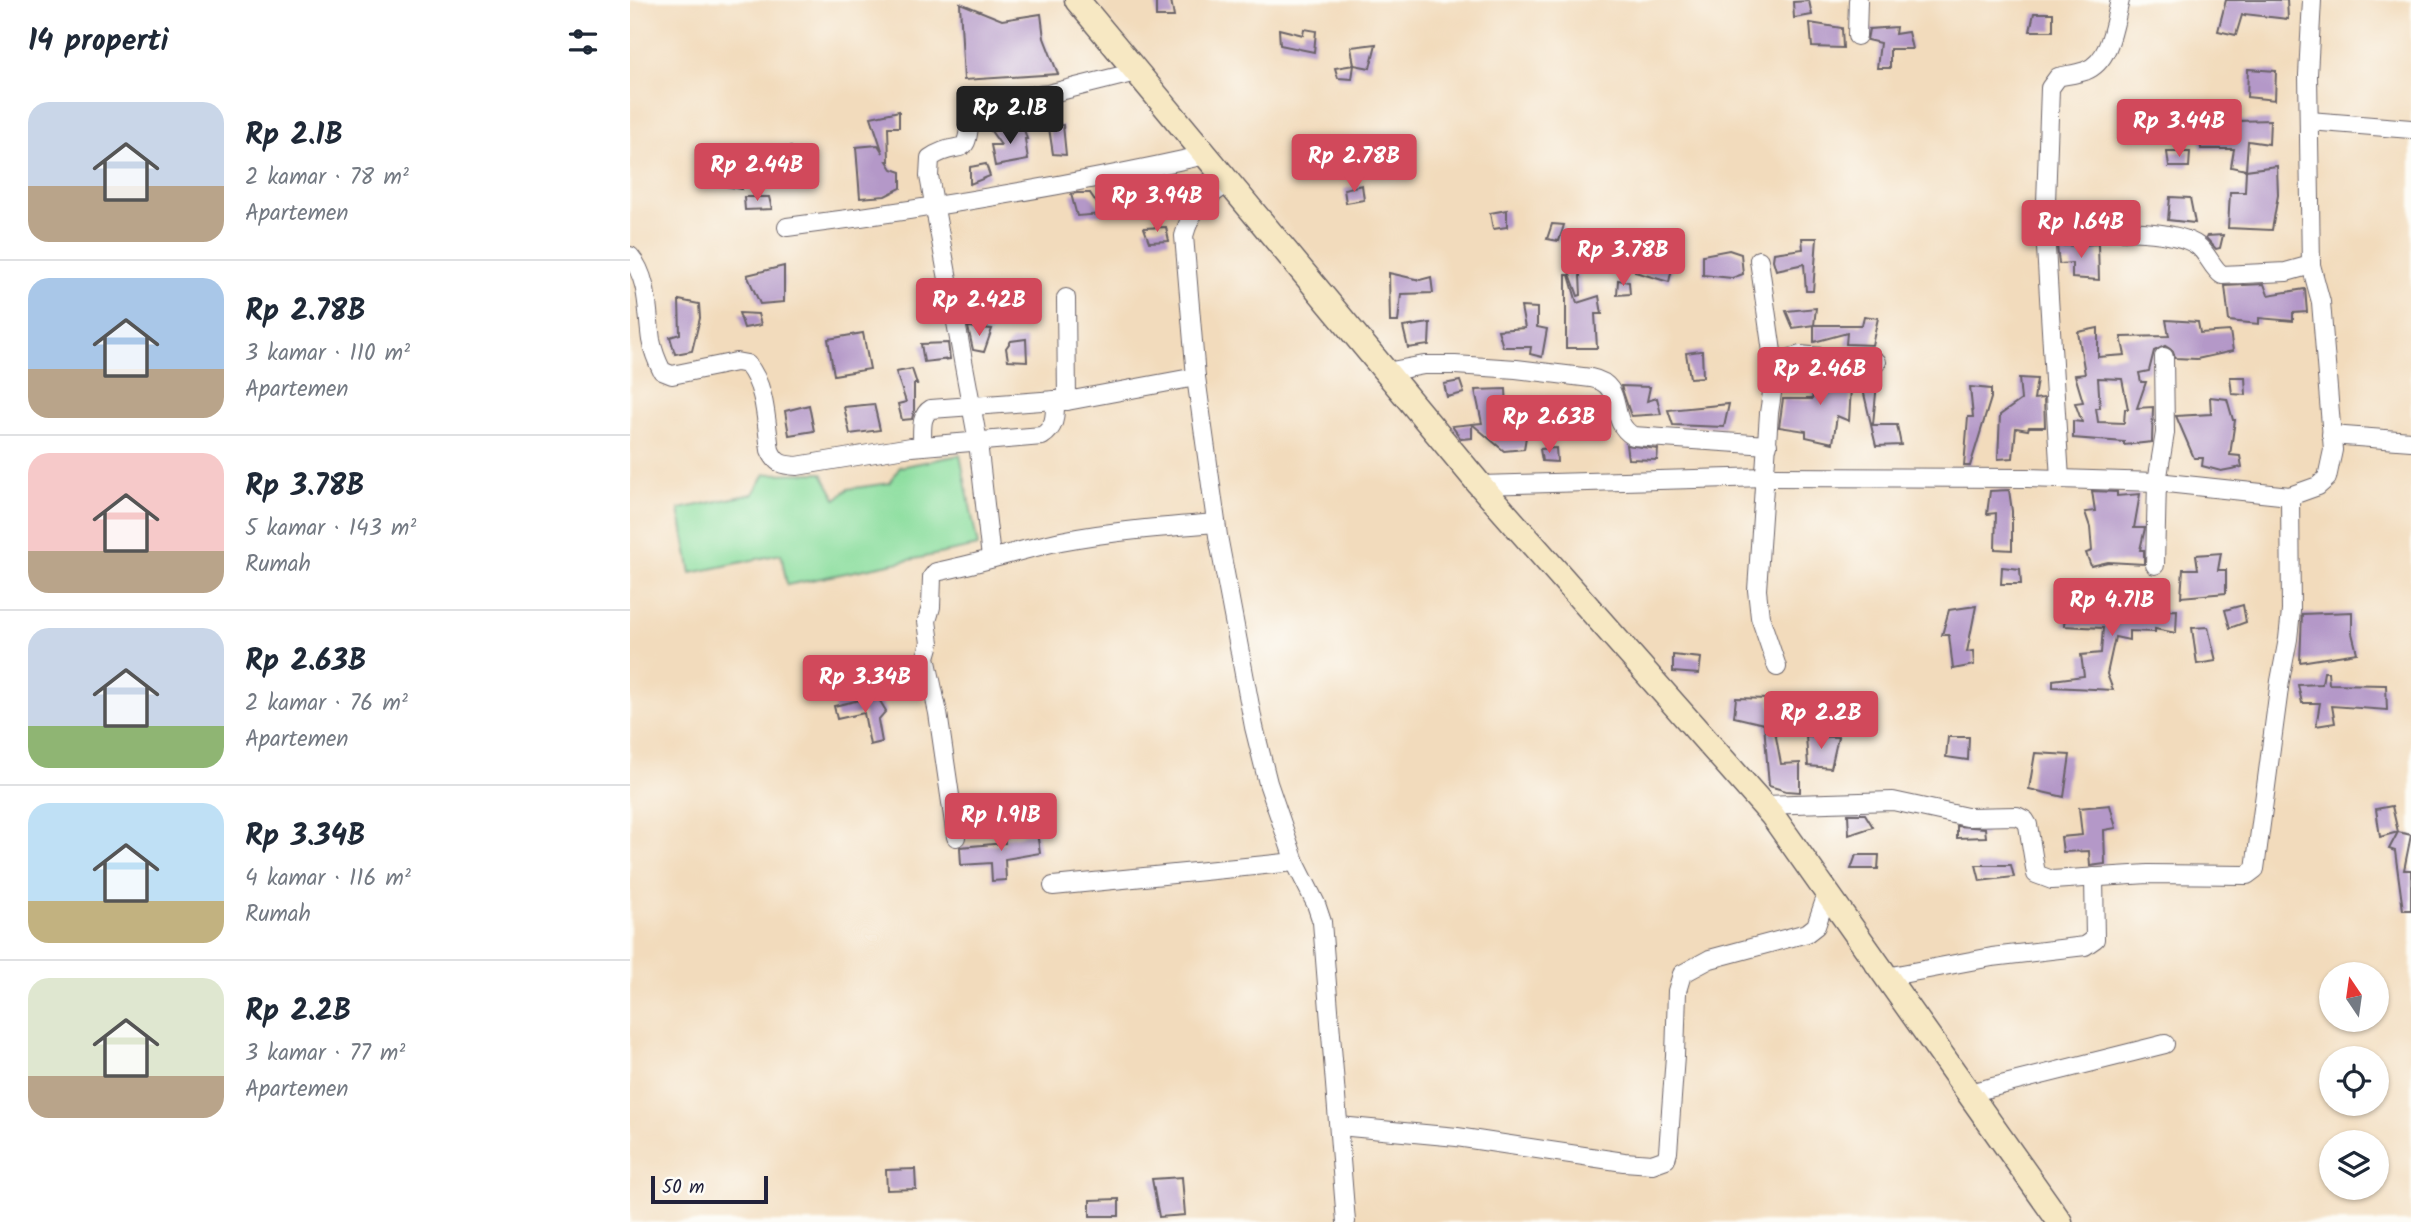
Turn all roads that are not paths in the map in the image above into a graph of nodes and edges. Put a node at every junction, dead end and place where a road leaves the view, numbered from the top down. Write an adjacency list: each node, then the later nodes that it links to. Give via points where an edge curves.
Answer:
1 (1077, 0): 6 (main road)
2 (1858, 0): 5 (street)
3 (2120, 0): 13 (street, via 2101,58 2084,72 2058,78 2050,88)
4 (2312, 0): 7 (street)
5 (1857, 36)
6 (1136, 72): 9 (main road); 11 (street, via 1048,94 972,106 969,138 962,147 930,158)
7 (2309, 121): 8 (street); 16 (street)
8 (2411, 129)
9 (1206, 155): 10 (main road); 11 (street, via 1095,180)
10 (1228, 182): 20 (main road); 22 (street, via 1189,216 1184,236)
11 (935, 206): 12 (street); 24 (street)
12 (787, 227)
13 (2045, 231): 16 (street, via 2156,233 2188,240 2222,275 2286,272); 31 (street)
14 (630, 256): 29 (street, via 643,279 652,343 662,371 672,375 736,362 747,364 760,387 774,460 781,465)
15 (1759, 260): 21 (street)
16 (2311, 265): 25 (street, via 2321,302)
17 (1066, 298): 23 (street)
18 (2164, 357): 32 (street, via 2165,433)
19 (1877, 362): 21 (street, via 1800,355 1782,361)
20 (1386, 372): 28 (street, via 1455,365 1591,378 1603,381 1612,391 1622,426 1633,436); 33 (main road)
21 (1775, 373): 28 (street)
22 (1196, 377): 23 (street); 35 (street)
23 (1061, 400): 24 (street); 27 (street, via 1049,431 1042,436)
24 (972, 406): 27 (street); 29 (street, via 927,410)
25 (2332, 435): 26 (street); 34 (street, via 2327,478)
26 (2411, 441)
27 (978, 442): 29 (street); 36 (street)
28 (1768, 445): 30 (street)
29 (922, 446)
30 (1766, 477): 31 (street); 33 (street); 38 (street, via 1757,590 1760,617)
31 (2060, 479): 32 (street)
32 (2157, 482): 34 (street); 37 (street)
33 (1480, 485): 39 (main road)
34 (2290, 496): 42 (street, via 2291,611 2255,869 2234,876)
35 (1216, 523): 36 (street, via 1122,531); 41 (street, via 1254,727)
36 (991, 558): 40 (street, via 936,572 932,577 926,657)
37 (2155, 565)
38 (1777, 667)
39 (1762, 805): 42 (street, via 1894,801 1967,817 2017,816 2028,825 2036,874 2052,880); 44 (main road)
40 (956, 838)
41 (1295, 862): 43 (street); 48 (street, via 1322,922)
42 (2094, 877): 45 (street, via 2095,939 2085,947 1992,957)
43 (1053, 886)
44 (1827, 894): 45 (main road); 48 (street, via 1816,926 1807,933 1710,959 1682,974 1677,991 1666,1160 1624,1162 1457,1137)
45 (1886, 977): 47 (main road)
46 (2165, 1044): 47 (street)
47 (1969, 1093): 50 (main road)
48 (1339, 1126): 49 (street)
49 (1346, 1222)
50 (2060, 1222)

